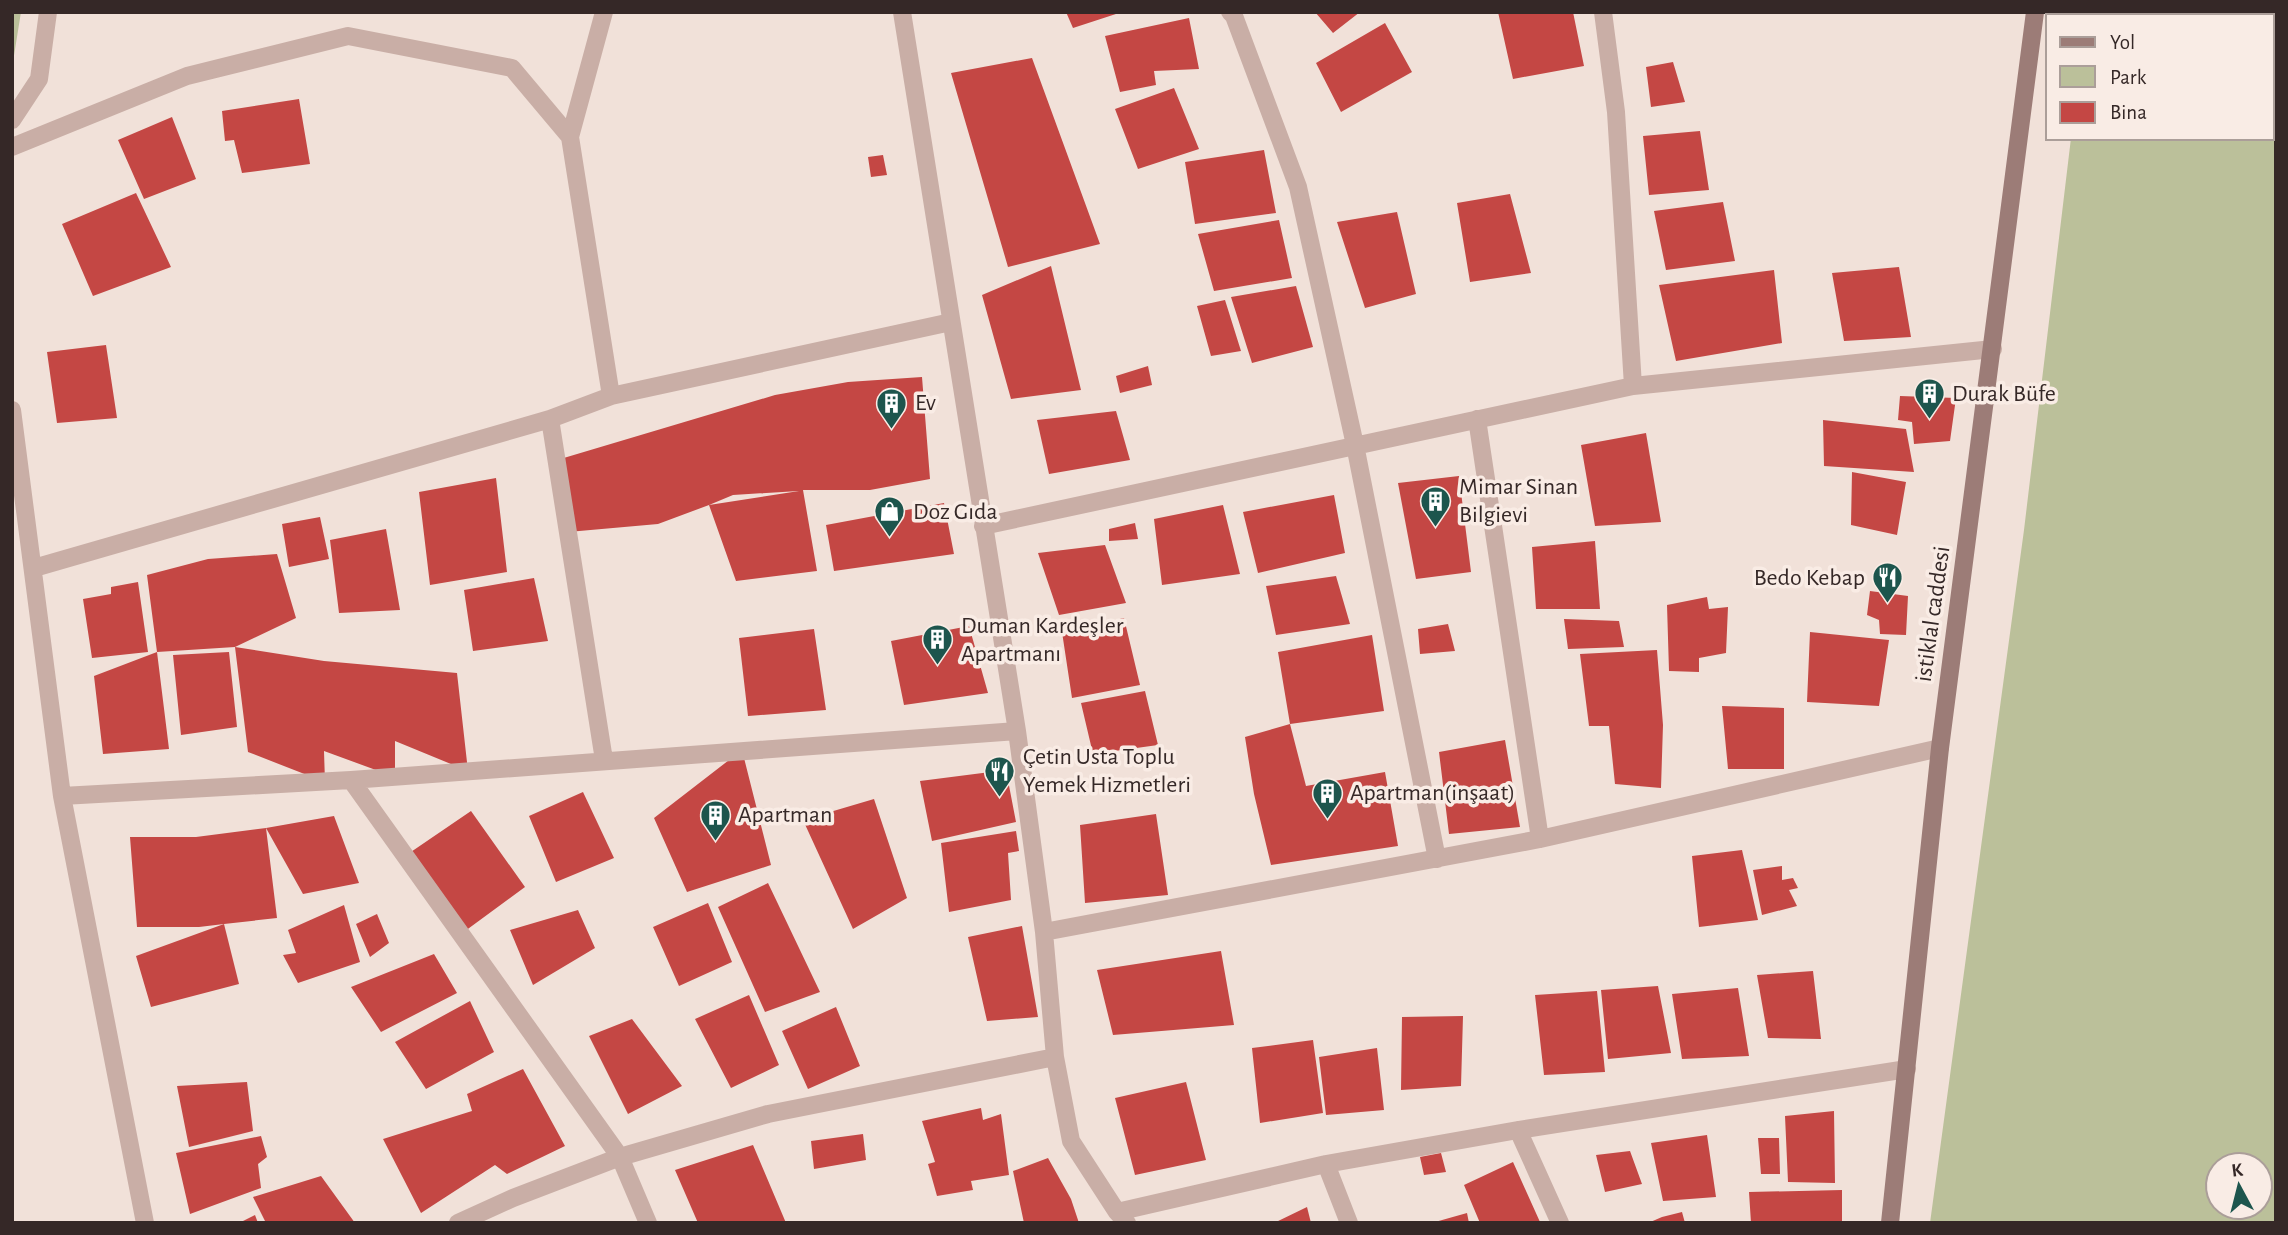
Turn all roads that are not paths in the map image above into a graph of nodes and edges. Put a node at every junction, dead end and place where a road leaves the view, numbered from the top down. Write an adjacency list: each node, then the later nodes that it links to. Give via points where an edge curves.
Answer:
1 (48, 12): 7 (street, via 39,79)
2 (604, 12): 8 (street)
3 (902, 12): 10 (street)
4 (1230, 12): 17 (street, via 1298,187)
5 (1603, 12): 12 (street, via 1616,112)
6 (2035, 12): 11 (main road, istiklal caddesi)
7 (12, 120)
8 (570, 137): 9 (street, via 512,68 348,36 187,76); 13 (street)
9 (12, 147)
10 (951, 322): 13 (street); 18 (street)
11 (1993, 349): 12 (street); 21 (main road, istiklal caddesi)
12 (1633, 386): 16 (street)
13 (611, 397): 15 (street)
14 (12, 410): 19 (street)
15 (550, 419): 19 (street); 22 (street)
16 (1477, 419): 17 (street); 25 (street)
17 (1355, 445): 18 (street); 26 (street)
18 (983, 526): 20 (street)
19 (34, 568): 24 (street)
20 (1017, 731): 22 (street); 27 (street)
21 (1940, 748): 25 (street); 29 (main road, istiklal caddesi)
22 (604, 760): 23 (street)
23 (351, 780): 24 (street); 31 (street)
24 (62, 796): 35 (street)
25 (1540, 839): 26 (street)
26 (1437, 859): 27 (street)
27 (1044, 932): 28 (street)
28 (1055, 1058): 31 (street, via 768,1114); 33 (street, via 1071,1141)
29 (1907, 1069): 30 (street); 39 (main road, istiklal caddesi)
30 (1518, 1130): 32 (street); 38 (street)
31 (620, 1157): 34 (street); 36 (street)
32 (1325, 1164): 33 (street); 37 (street)
33 (1122, 1217)
34 (461, 1222)
35 (145, 1223)
36 (648, 1223)
37 (1349, 1223)
38 (1560, 1223)
39 (1890, 1223)

